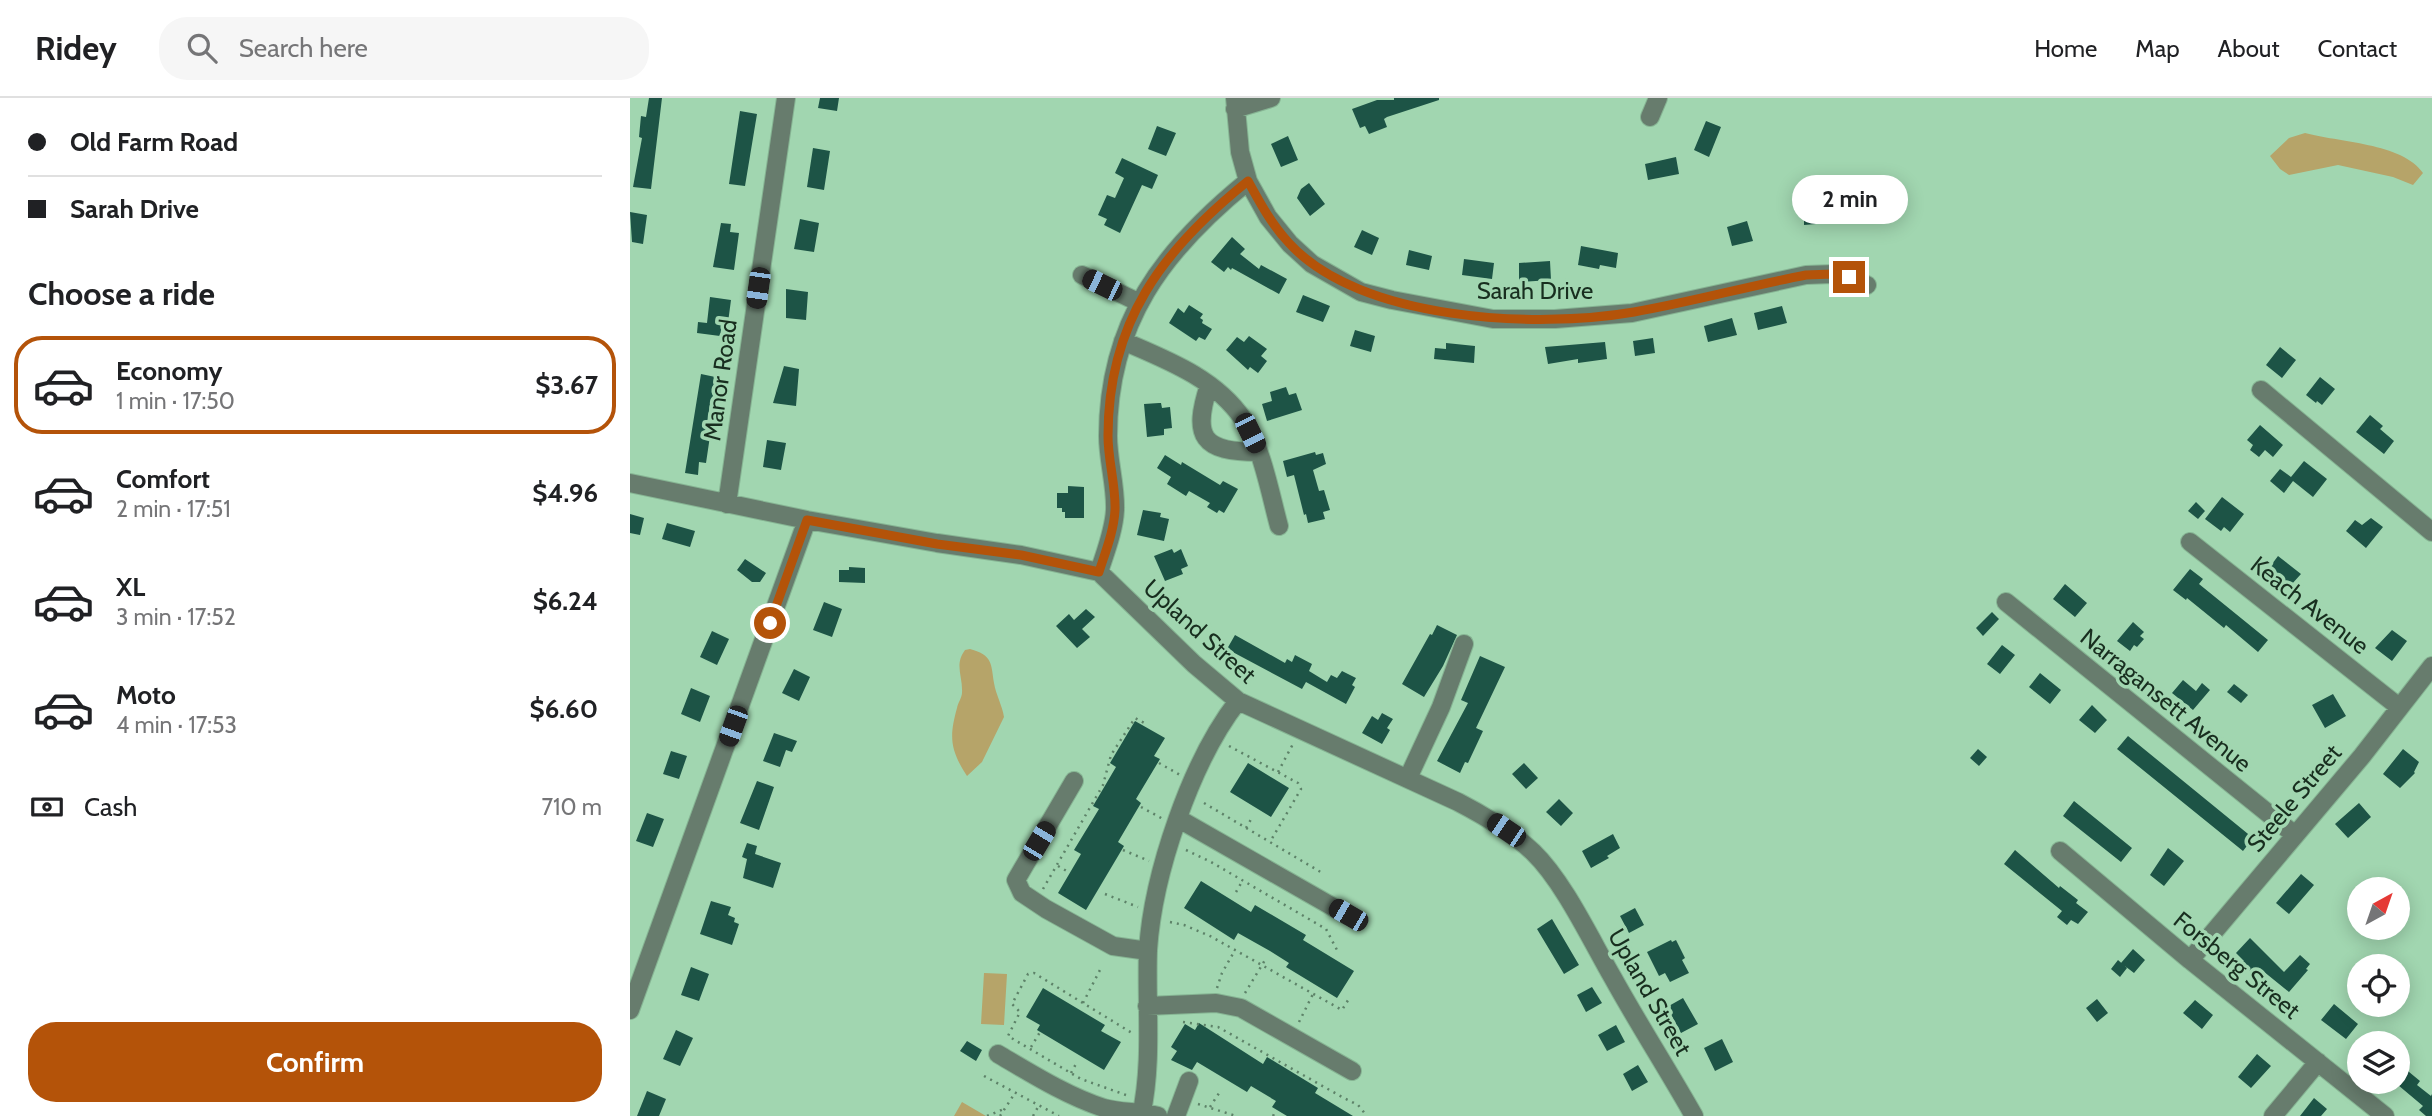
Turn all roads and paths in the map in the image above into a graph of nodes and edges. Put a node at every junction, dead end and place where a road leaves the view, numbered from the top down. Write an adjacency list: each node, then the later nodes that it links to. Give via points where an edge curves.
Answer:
1 (786, 98): 15 (street, Manor Road)
2 (1271, 98): 4 (street)
3 (1658, 98): 5 (street)
4 (1235, 104): 6 (street, Sarah Drive)
5 (1650, 117)
6 (1248, 181): 8 (street, Sarah Drive, via 1290,244 1337,279 1361,292 1392,300 1493,319 1632,313 1806,275 1833,274); 9 (street, via 1181,242)
7 (1082, 275): 9 (street)
8 (1867, 285)
9 (1140, 303): 10 (street)
10 (1123, 341): 11 (street, via 1169,360); 20 (street, via 1108,409 1115,511)
11 (1209, 385): 13 (street, via 1243,420); 13 (street, via 1201,415 1208,441 1224,450)
12 (2260, 390): 18 (street)
13 (1258, 452): 17 (street)
14 (630, 483): 15 (street)
15 (727, 504): 16 (street)
16 (807, 520): 20 (street); 68 (street)
17 (1279, 526)
18 (2432, 532)
19 (2190, 542): 25 (street, Keach Avenue)
20 (1099, 572): 24 (street, Upland Street)
21 (2007, 602): 39 (street, Narragansett Avenue)
22 (1464, 644): 32 (street)
23 (2432, 666): 25 (street, Steele Street)
24 (1238, 701): 27 (street, Upland Street); 37 (street)
25 (2399, 707): 39 (street, Steele Street)
26 (1148, 725): 45 (path, via 1135,718 1127,730 1111,755 1103,785)
27 (1300, 730): 30 (path); 32 (street, Upland Street)
28 (1229, 746): 30 (path)
29 (1159, 763): 31 (path)
30 (1278, 772): 40 (path, via 1301,789)
31 (1183, 777)
32 (1408, 778): 94 (street, Upland Street, via 1492,821 1545,865)
33 (1074, 781): 51 (street, via 1016,880 1022,893)
34 (1204, 803): 38 (path)
35 (1141, 807): 37 (path)
36 (1253, 816): 38 (path)
37 (1172, 820): 53 (street); 57 (street)
38 (1246, 828): 40 (path)
39 (2295, 835): 59 (street, Steele Street)
40 (1270, 842): 47 (path)
41 (1123, 850): 44 (path)
42 (1186, 850): 48 (path)
43 (2060, 851): 59 (street, Forsberg Street)
44 (1154, 863)
45 (1057, 865): 46 (path); 51 (path)
46 (1070, 873)
47 (1324, 874)
48 (1243, 880): 49 (path); 56 (path, via 1326,929)
49 (1236, 892)
50 (1105, 894): 52 (path)
51 (1036, 902): 57 (street, via 1114,946)
52 (1144, 909)
53 (1348, 915)
54 (1170, 922): 55 (path)
55 (1235, 950): 60 (path); 65 (path, via 1222,973)
56 (1337, 950)
57 (1149, 951): 66 (street)
58 (1265, 960): 60 (path)
59 (2190, 960): 76 (street, Forsberg Street)
60 (1262, 965): 62 (path); 67 (path)
61 (1102, 966): 64 (path)
62 (1313, 994): 63 (path, via 1342,1010); 72 (path)
63 (1350, 997)
64 (1083, 1003): 71 (path); 73 (path, via 1034,973 1028,974 1012,1004 1020,1012 1008,1036)
65 (1214, 1003): 66 (street); 67 (street)
66 (1147, 1006): 87 (street, via 1149,1056)
67 (1241, 1008): 72 (street)
68 (630, 1010)
69 (1175, 1021): 93 (path, via 1218,1027 1358,1105)
70 (1040, 1031): 73 (path)
71 (1138, 1037)
72 (1291, 1037): 77 (street)
73 (1030, 1048): 78 (path)
74 (998, 1054): 87 (street, via 1049,1084 1106,1109)
75 (1077, 1062): 78 (path)
76 (2318, 1062): 95 (street); 96 (street, Forsberg Street)
77 (1352, 1071)
78 (1071, 1073): 87 (path)
79 (984, 1076): 82 (path)
80 (1189, 1082): 86 (street)
81 (1221, 1090): 84 (path)
82 (1015, 1093): 83 (path); 85 (path)
83 (1039, 1106): 90 (path); 91 (path)
84 (1210, 1107): 86 (path, via 1190,1101); 92 (path)
85 (1005, 1109): 88 (path); 89 (path)
86 (1178, 1109)
87 (1143, 1110)
88 (987, 1116)
89 (1000, 1116)
90 (1033, 1116)
91 (1059, 1116)
92 (1236, 1116)
93 (1367, 1116)
94 (1694, 1116)
95 (2273, 1116)
96 (2385, 1116)

